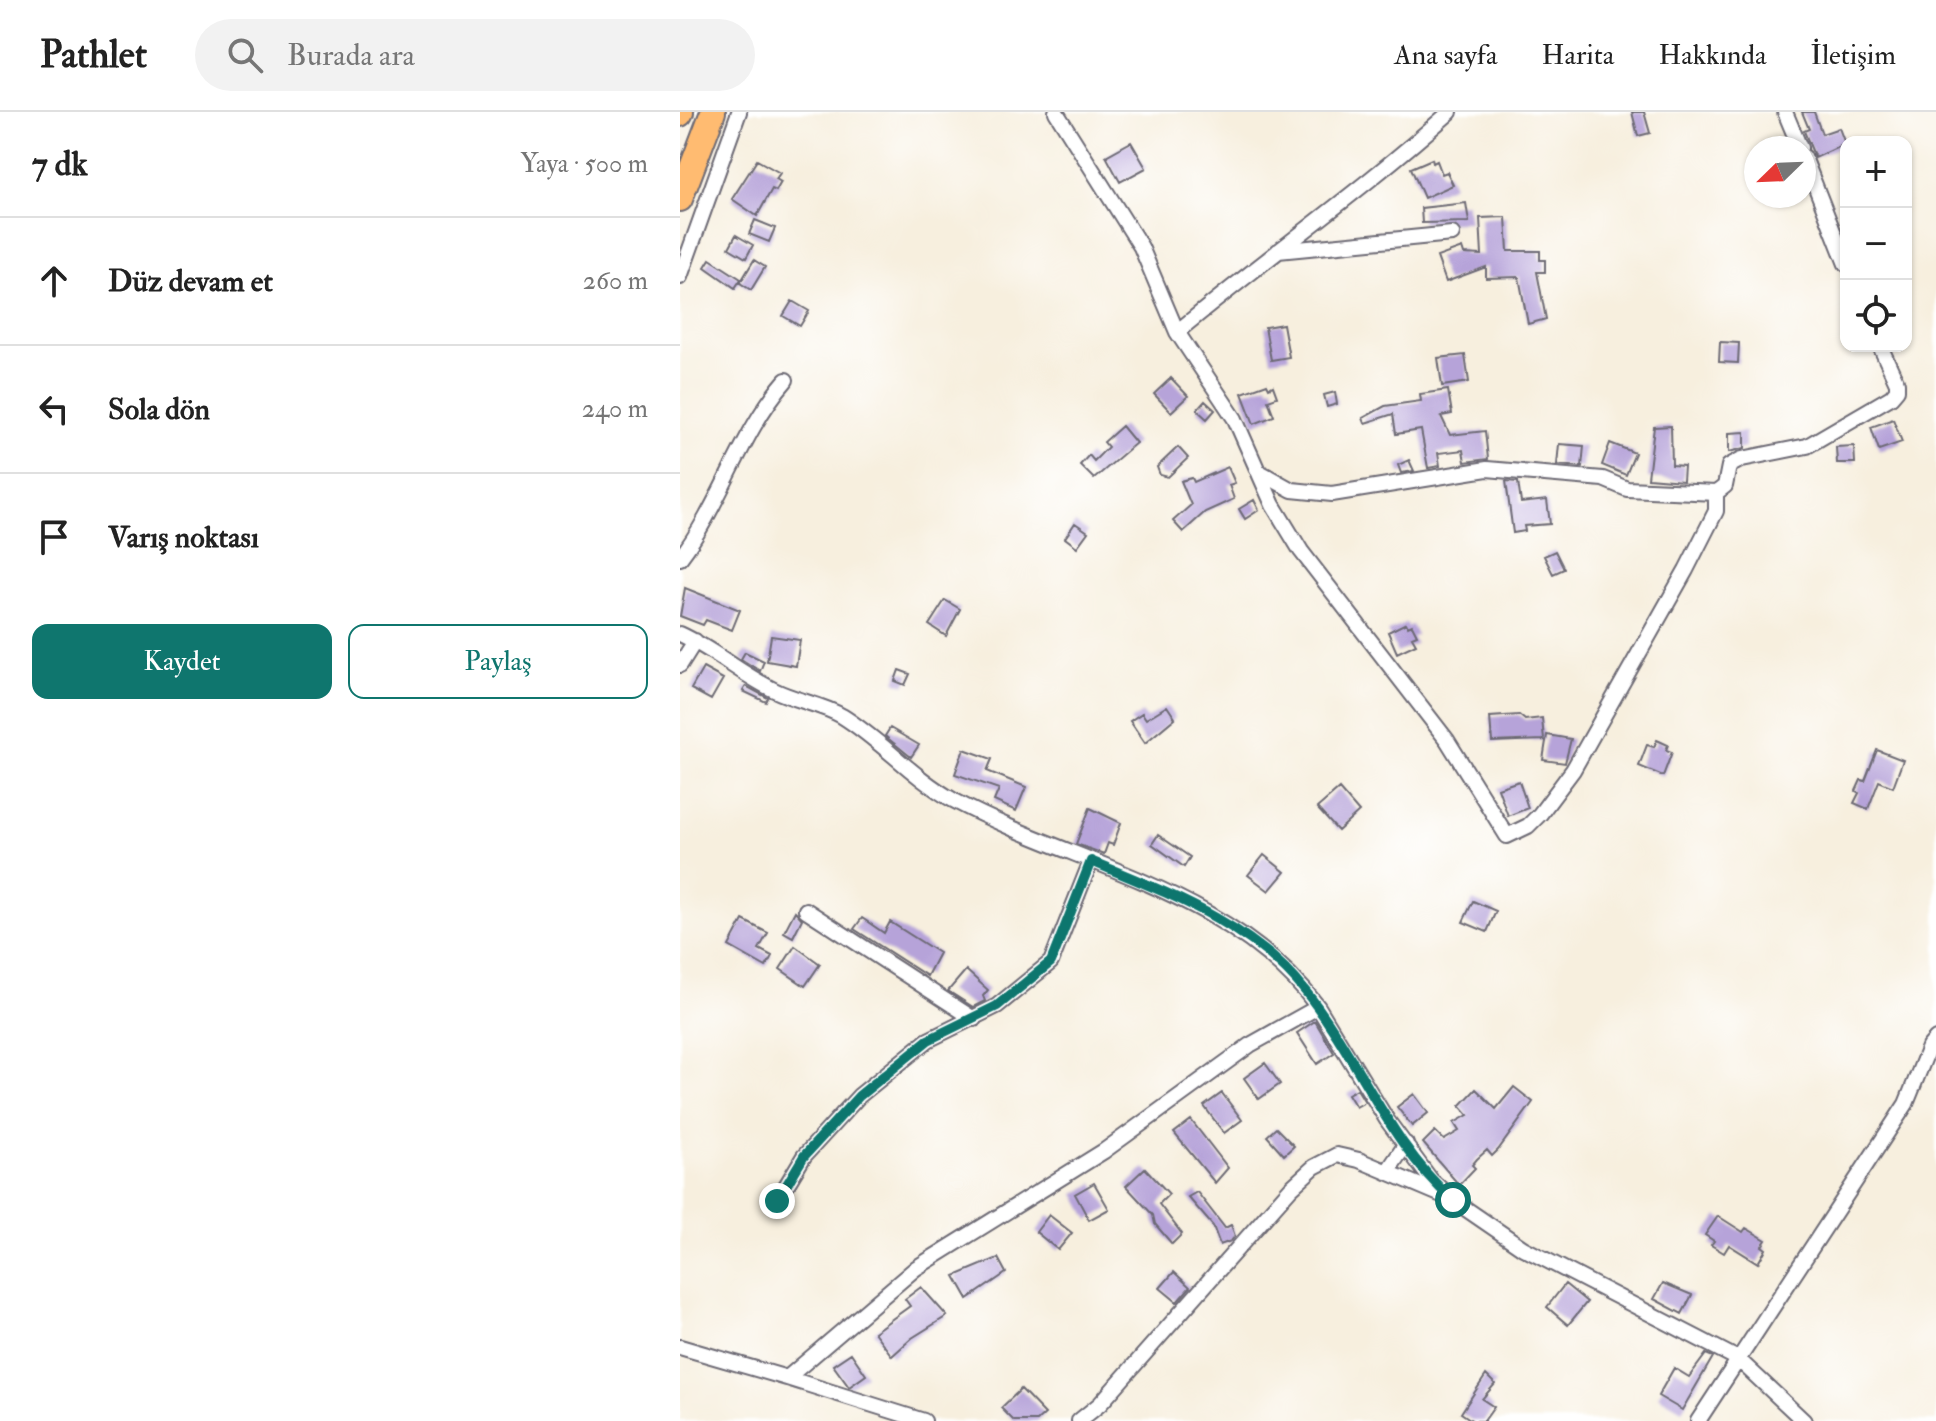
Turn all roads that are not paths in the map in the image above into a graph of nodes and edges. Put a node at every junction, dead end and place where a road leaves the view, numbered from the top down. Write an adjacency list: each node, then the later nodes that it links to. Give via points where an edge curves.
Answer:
1 (713, 112): 8 (highway)
2 (739, 112): 12 (street)
3 (1056, 112): 13 (street, via 1141,247)
4 (1450, 112): 11 (street)
5 (1785, 112): 6 (street)
6 (1795, 136)
7 (1816, 188): 10 (street)
8 (680, 199)
9 (1452, 234): 11 (street)
10 (1840, 249)
11 (1276, 252): 13 (street)
12 (680, 277)
13 (1177, 332): 16 (street, via 1235,419)
14 (1883, 352): 17 (street, via 1897,383 1891,397 1807,446 1729,466 1725,486)
15 (786, 380): 18 (street, via 743,442)
16 (1258, 470): 17 (street, via 1292,490 1332,494 1487,469 1603,479 1627,489); 17 (street, via 1301,551 1447,740 1507,836 1540,814 1578,762 1686,570 1716,511)
17 (1716, 493)
18 (680, 558)
19 (680, 634): 20 (street)
20 (695, 641): 21 (street); 22 (street, via 771,689 843,717 951,798 1000,825)
21 (680, 665)
22 (1091, 861): 24 (street, via 1155,885 1259,945); 25 (street, via 1051,962)
23 (806, 910): 25 (street)
24 (1318, 1007): 27 (street); 33 (street, via 1250,1045 1104,1151 916,1268)
25 (974, 1019): 30 (street, via 928,1040 859,1096 804,1156)
26 (1936, 1039): 32 (street, via 1906,1104)
27 (1406, 1144): 28 (street); 29 (street)
28 (1387, 1172): 29 (street); 35 (street, via 1337,1155 1314,1167)
29 (1453, 1200): 32 (street, via 1523,1248)
30 (777, 1201)
31 (680, 1347): 33 (street)
32 (1738, 1359): 36 (street); 37 (street)
33 (787, 1378): 34 (street)
34 (924, 1421)
35 (1079, 1421)
36 (1698, 1421)
37 (1804, 1421)

